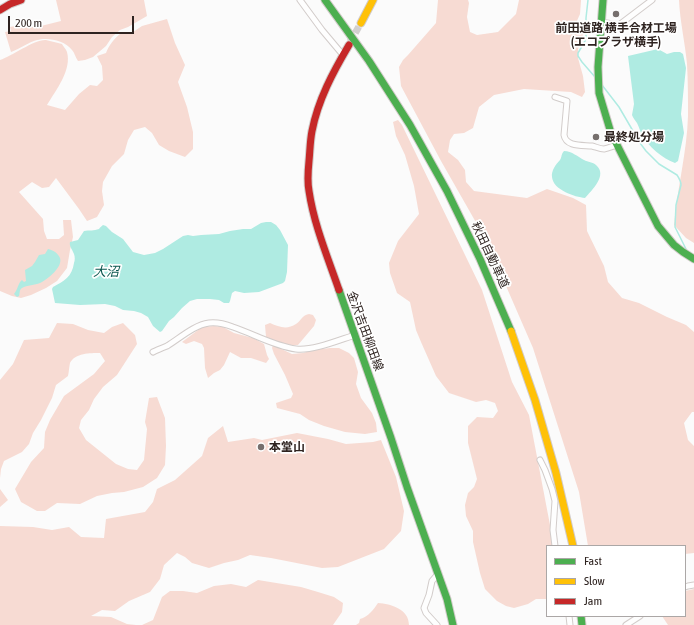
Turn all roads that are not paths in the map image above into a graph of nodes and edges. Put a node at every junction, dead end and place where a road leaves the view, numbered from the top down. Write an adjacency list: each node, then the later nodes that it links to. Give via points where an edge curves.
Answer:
1 (22, 0): 8 (main road)
2 (300, 0): 12 (street)
3 (325, 0): 24 (main road, 秋田自動車道, via 369,61 406,120 439,176 477,251 512,334 542,419)
4 (333, 0): 18 (main road, 秋田自動車道, via 404,103 464,210 534,375)
5 (373, 0): 10 (main road)
6 (603, 0): 9 (main road)
7 (652, 0): 9 (street, via 619,25)
8 (0, 10)
9 (601, 22): 14 (main road, via 598,93)
10 (361, 23)
11 (349, 45): 12 (main road, 金沢吉田柳田線)
12 (343, 55): 16 (main road, 金沢吉田柳田線, via 326,86 312,127 308,183 319,232)
13 (555, 97): 14 (street, via 567,101 564,135 566,141 602,149)
14 (617, 144): 15 (main road, via 658,226 668,240)
15 (691, 258)
16 (355, 335): 17 (street, via 297,349 220,323 210,322); 26 (main road, 金沢吉田柳田線)
17 (153, 352)
18 (553, 437)
19 (540, 460): 23 (street, via 546,470 555,501)
20 (561, 465): 21 (main road)
21 (565, 479)
22 (573, 515): 25 (main road)
23 (555, 545)
24 (574, 545)
25 (580, 545)
26 (438, 574): 28 (street, via 432,581 424,608); 29 (main road, 金沢吉田柳田線)
27 (638, 617): 30 (street)
28 (437, 625)
29 (453, 625)
30 (626, 625)

